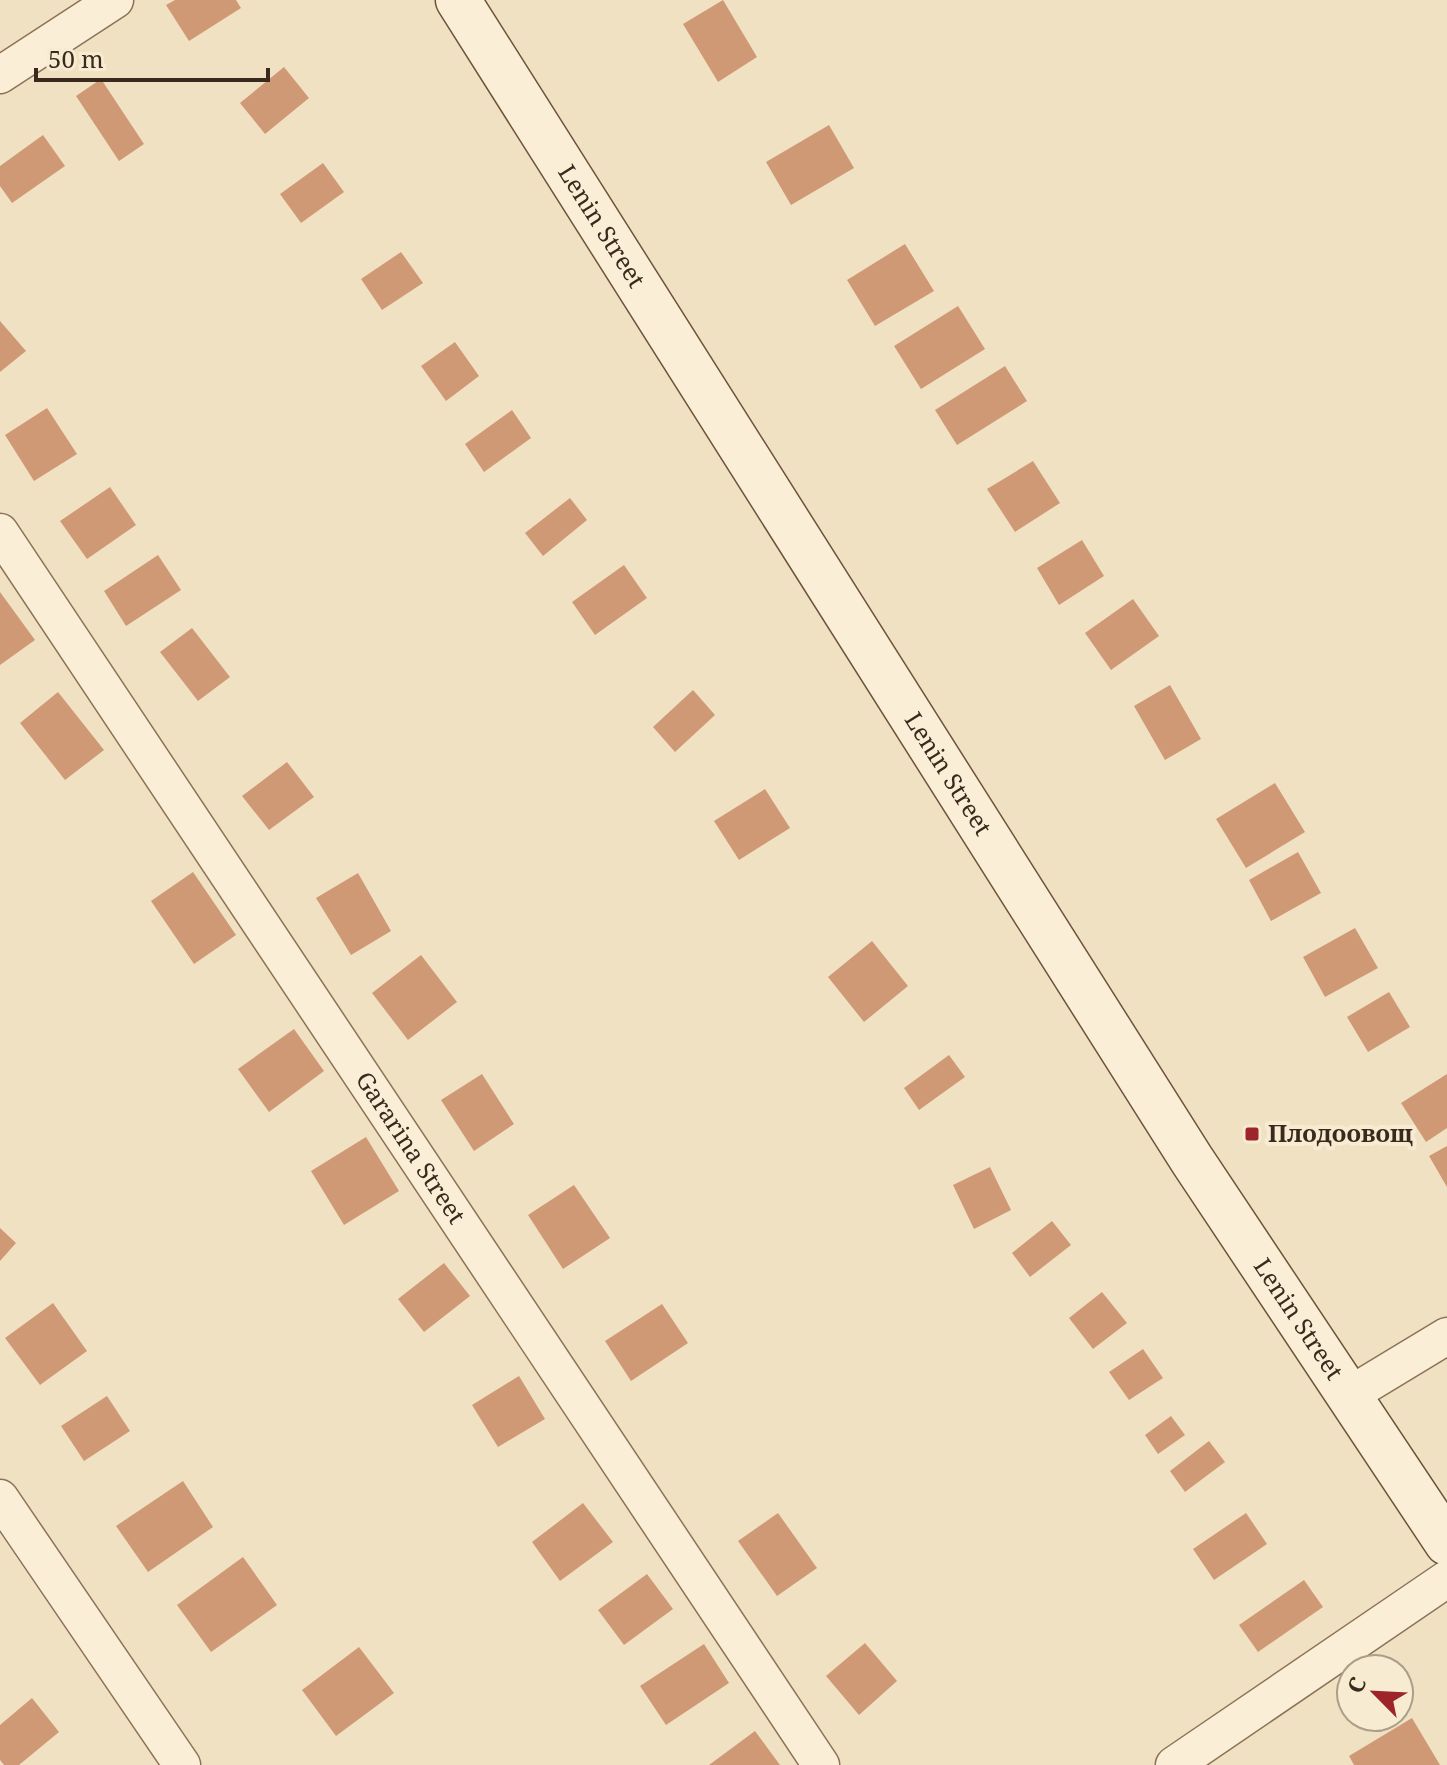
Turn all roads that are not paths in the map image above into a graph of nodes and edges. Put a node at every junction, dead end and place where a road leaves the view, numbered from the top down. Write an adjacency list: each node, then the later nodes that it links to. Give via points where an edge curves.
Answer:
1 (115, 0): 3 (street)
2 (458, 0): 6 (main road, Lenin Street, via 1184,1146)
3 (0, 75)
4 (0, 532): 11 (street, Gararina Street)
5 (1447, 1336): 6 (street)
6 (1351, 1394): 8 (main road, Lenin Street)
7 (0, 1498): 10 (street)
8 (1447, 1543)
9 (1447, 1579): 12 (street)
10 (182, 1765)
11 (821, 1765)
12 (1174, 1765)

